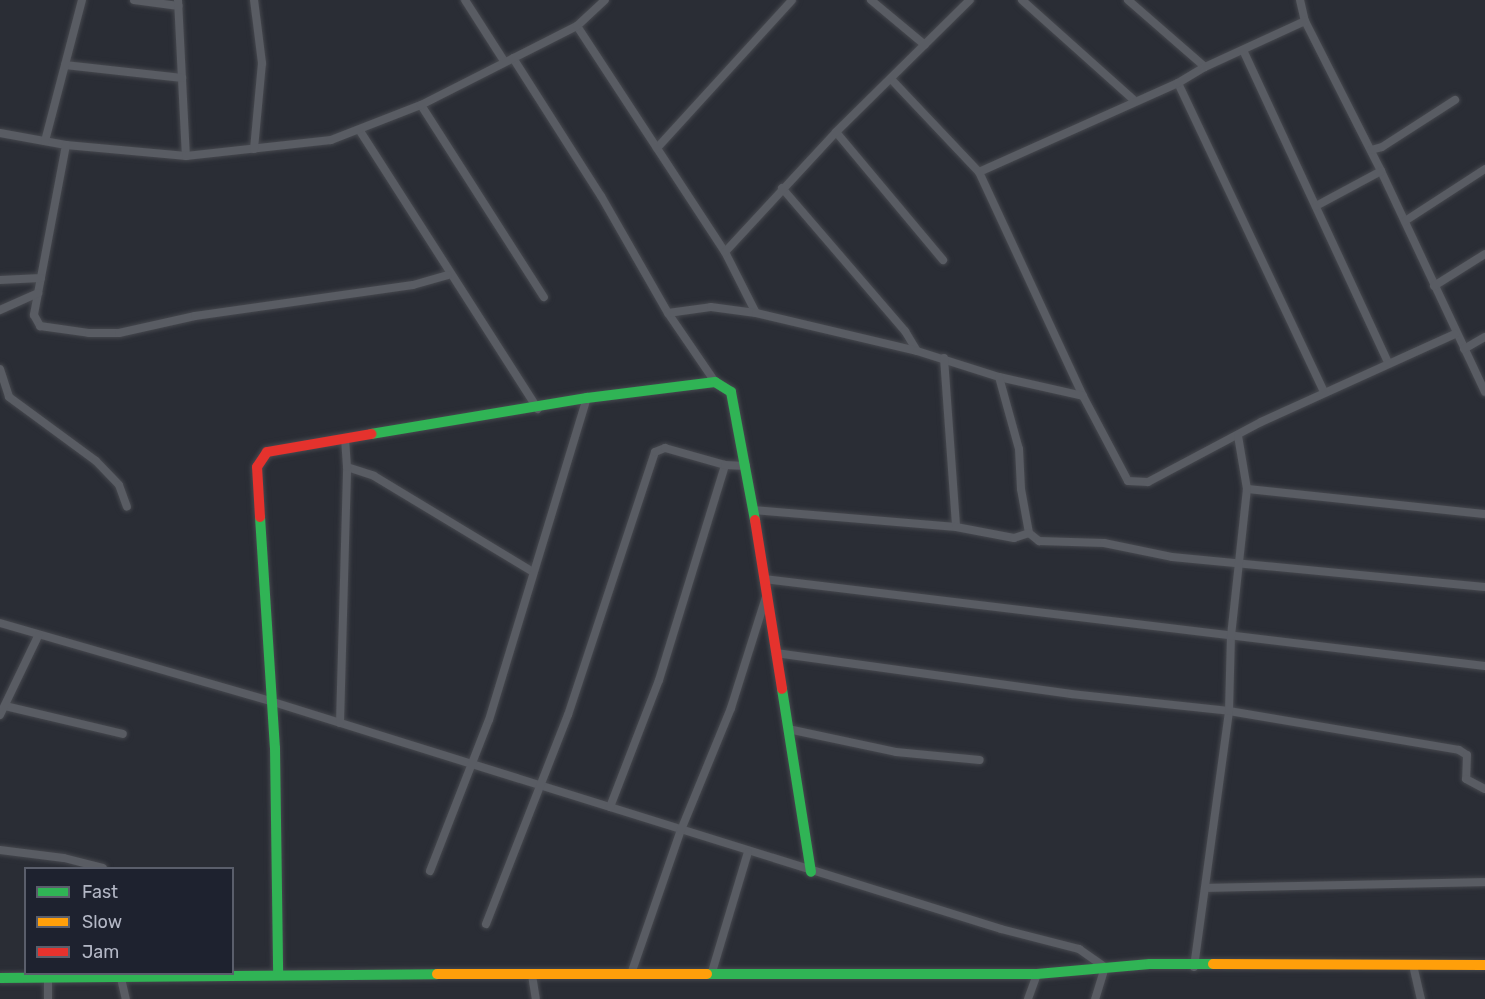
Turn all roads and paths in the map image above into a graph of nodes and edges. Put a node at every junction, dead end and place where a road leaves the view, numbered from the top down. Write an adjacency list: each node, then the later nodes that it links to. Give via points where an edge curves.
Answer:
1 (82, 0): 19 (street)
2 (134, 0): 12 (street)
3 (254, 0): 33 (street, via 262,63)
4 (465, 0): 18 (street)
5 (605, 0): 14 (street)
6 (792, 0): 32 (street)
7 (871, 0): 15 (street)
8 (970, 0): 15 (street)
9 (1022, 0): 24 (street)
10 (1128, 0): 20 (street)
11 (1300, 0): 13 (street)
12 (178, 3): 21 (street)
13 (1305, 21): 16 (street); 34 (street)
14 (577, 26): 17 (street); 32 (street)
15 (926, 45): 22 (street)
16 (1243, 50): 20 (street); 40 (street)
17 (513, 58): 18 (street); 52 (street, via 601,196)
18 (504, 61): 26 (street)
19 (65, 65): 21 (street); 30 (street)
20 (1204, 67): 23 (street)
21 (182, 78): 35 (street)
22 (891, 79): 28 (street); 38 (street)
23 (1179, 83): 24 (street); 63 (street)
24 (1134, 100): 38 (street)
25 (1455, 100): 34 (street, via 1383,147)
26 (421, 105): 27 (street); 50 (street)
27 (360, 131): 33 (street, via 331,140); 45 (street)
28 (836, 132): 39 (street); 44 (street)
29 (0, 133): 30 (street)
30 (45, 141): 31 (street)
31 (66, 145): 35 (street); 46 (street)
32 (657, 148): 42 (street)
33 (254, 149): 35 (street)
34 (1371, 150): 37 (street)
35 (186, 156)
36 (1485, 169): 41 (street)
37 (1381, 171): 40 (street); 41 (street)
38 (979, 172): 65 (street)
39 (782, 188): 42 (street); 57 (street)
40 (1316, 206): 59 (street)
41 (1405, 220): 48 (street)
42 (724, 252): 53 (street)
43 (1485, 254): 48 (street)
44 (943, 260)
45 (448, 275): 49 (street, via 413,285 261,305 106,334 40,326 34,315); 67 (street)
46 (41, 278): 47 (street); 49 (street)
47 (0, 280)
48 (1434, 286): 54 (street)
49 (38, 293): 51 (street)
50 (544, 297)
51 (0, 310)
52 (668, 313): 53 (street, via 711,307); 62 (street)
53 (756, 313): 57 (street)
54 (1455, 334): 56 (street); 59 (street)
55 (1485, 337): 56 (street)
56 (1464, 349): 64 (street)
57 (917, 351): 58 (street)
58 (944, 358): 61 (street); 77 (street)
59 (1388, 363): 63 (street)
60 (0, 369): 74 (street, via 9,397 96,461 119,485)
61 (999, 377): 65 (street); 78 (street, via 1019,449)
62 (716, 382): 66 (street); 71 (street, via 731,392)
63 (1324, 392): 68 (street)
64 (1485, 392)
65 (1083, 396): 68 (street, via 1128,482 1148,482 1177,463)
66 (587, 398): 67 (street); 80 (street)
67 (538, 409): 69 (street)
68 (1238, 436): 73 (street)
69 (345, 441): 72 (street); 89 (street, via 267,452 260,458)
70 (725, 465): 71 (street); 98 (street, via 665,448 655,452); 100 (street, via 659,680)
71 (746, 466): 75 (street)
72 (347, 467): 80 (street, via 374,476); 93 (street)
73 (1247, 489): 76 (street); 79 (street)
74 (126, 507)
75 (753, 510): 77 (street); 81 (street)
76 (1485, 514)
77 (956, 528): 78 (street, via 1014,538)
78 (1029, 533): 79 (street, via 1039,541 1104,543 1172,557)
79 (1237, 564): 82 (street); 86 (street)
80 (532, 572): 97 (street, via 489,720)
81 (764, 579): 83 (street); 86 (street)
82 (1485, 587)
83 (766, 596): 87 (street); 101 (street, via 731,708)
84 (0, 623): 85 (street)
85 (38, 636): 89 (street); 90 (street)
86 (1231, 636): 88 (street); 91 (street)
87 (776, 653): 91 (street, via 1071,694); 94 (street)
88 (1485, 666)
89 (270, 701): 93 (street); 116 (street, via 280,911)
90 (5, 706): 92 (street); 95 (street)
91 (1229, 711): 99 (street, via 1465,751 1466,779); 108 (street)
92 (0, 715)
93 (340, 723): 97 (street)
94 (788, 729): 96 (street, via 896,752); 106 (street)
95 (123, 734)
96 (980, 760)
97 (472, 764): 98 (street); 105 (street)
98 (542, 786): 100 (street); 109 (street)
99 (1485, 789)
100 (610, 807): 101 (street)
101 (681, 830): 103 (street); 117 (street)
102 (0, 850): 104 (street)
103 (748, 852): 106 (street); 114 (street)
104 (100, 867)
105 (430, 871)
106 (811, 872): 112 (street, via 1079,949)
107 (1485, 882): 108 (street)
108 (1206, 888): 113 (street)
109 (486, 924)
110 (1413, 965): 111 (street); 113 (street); 129 (street)
111 (1485, 965)
112 (1105, 967): 113 (street); 118 (street); 128 (street)
113 (1194, 967)
114 (712, 972): 117 (street); 118 (street)
115 (234, 974): 116 (street)
116 (278, 974): 121 (street)
117 (631, 974): 121 (street)
118 (1037, 974): 127 (street)
119 (96, 975): 122 (street)
120 (120, 975): 125 (street)
121 (532, 975): 126 (street)
122 (48, 977): 123 (street); 124 (street)
123 (0, 978)
124 (48, 999)
125 (126, 999)
126 (536, 999)
127 (1028, 999)
128 (1095, 999)
129 (1421, 999)

